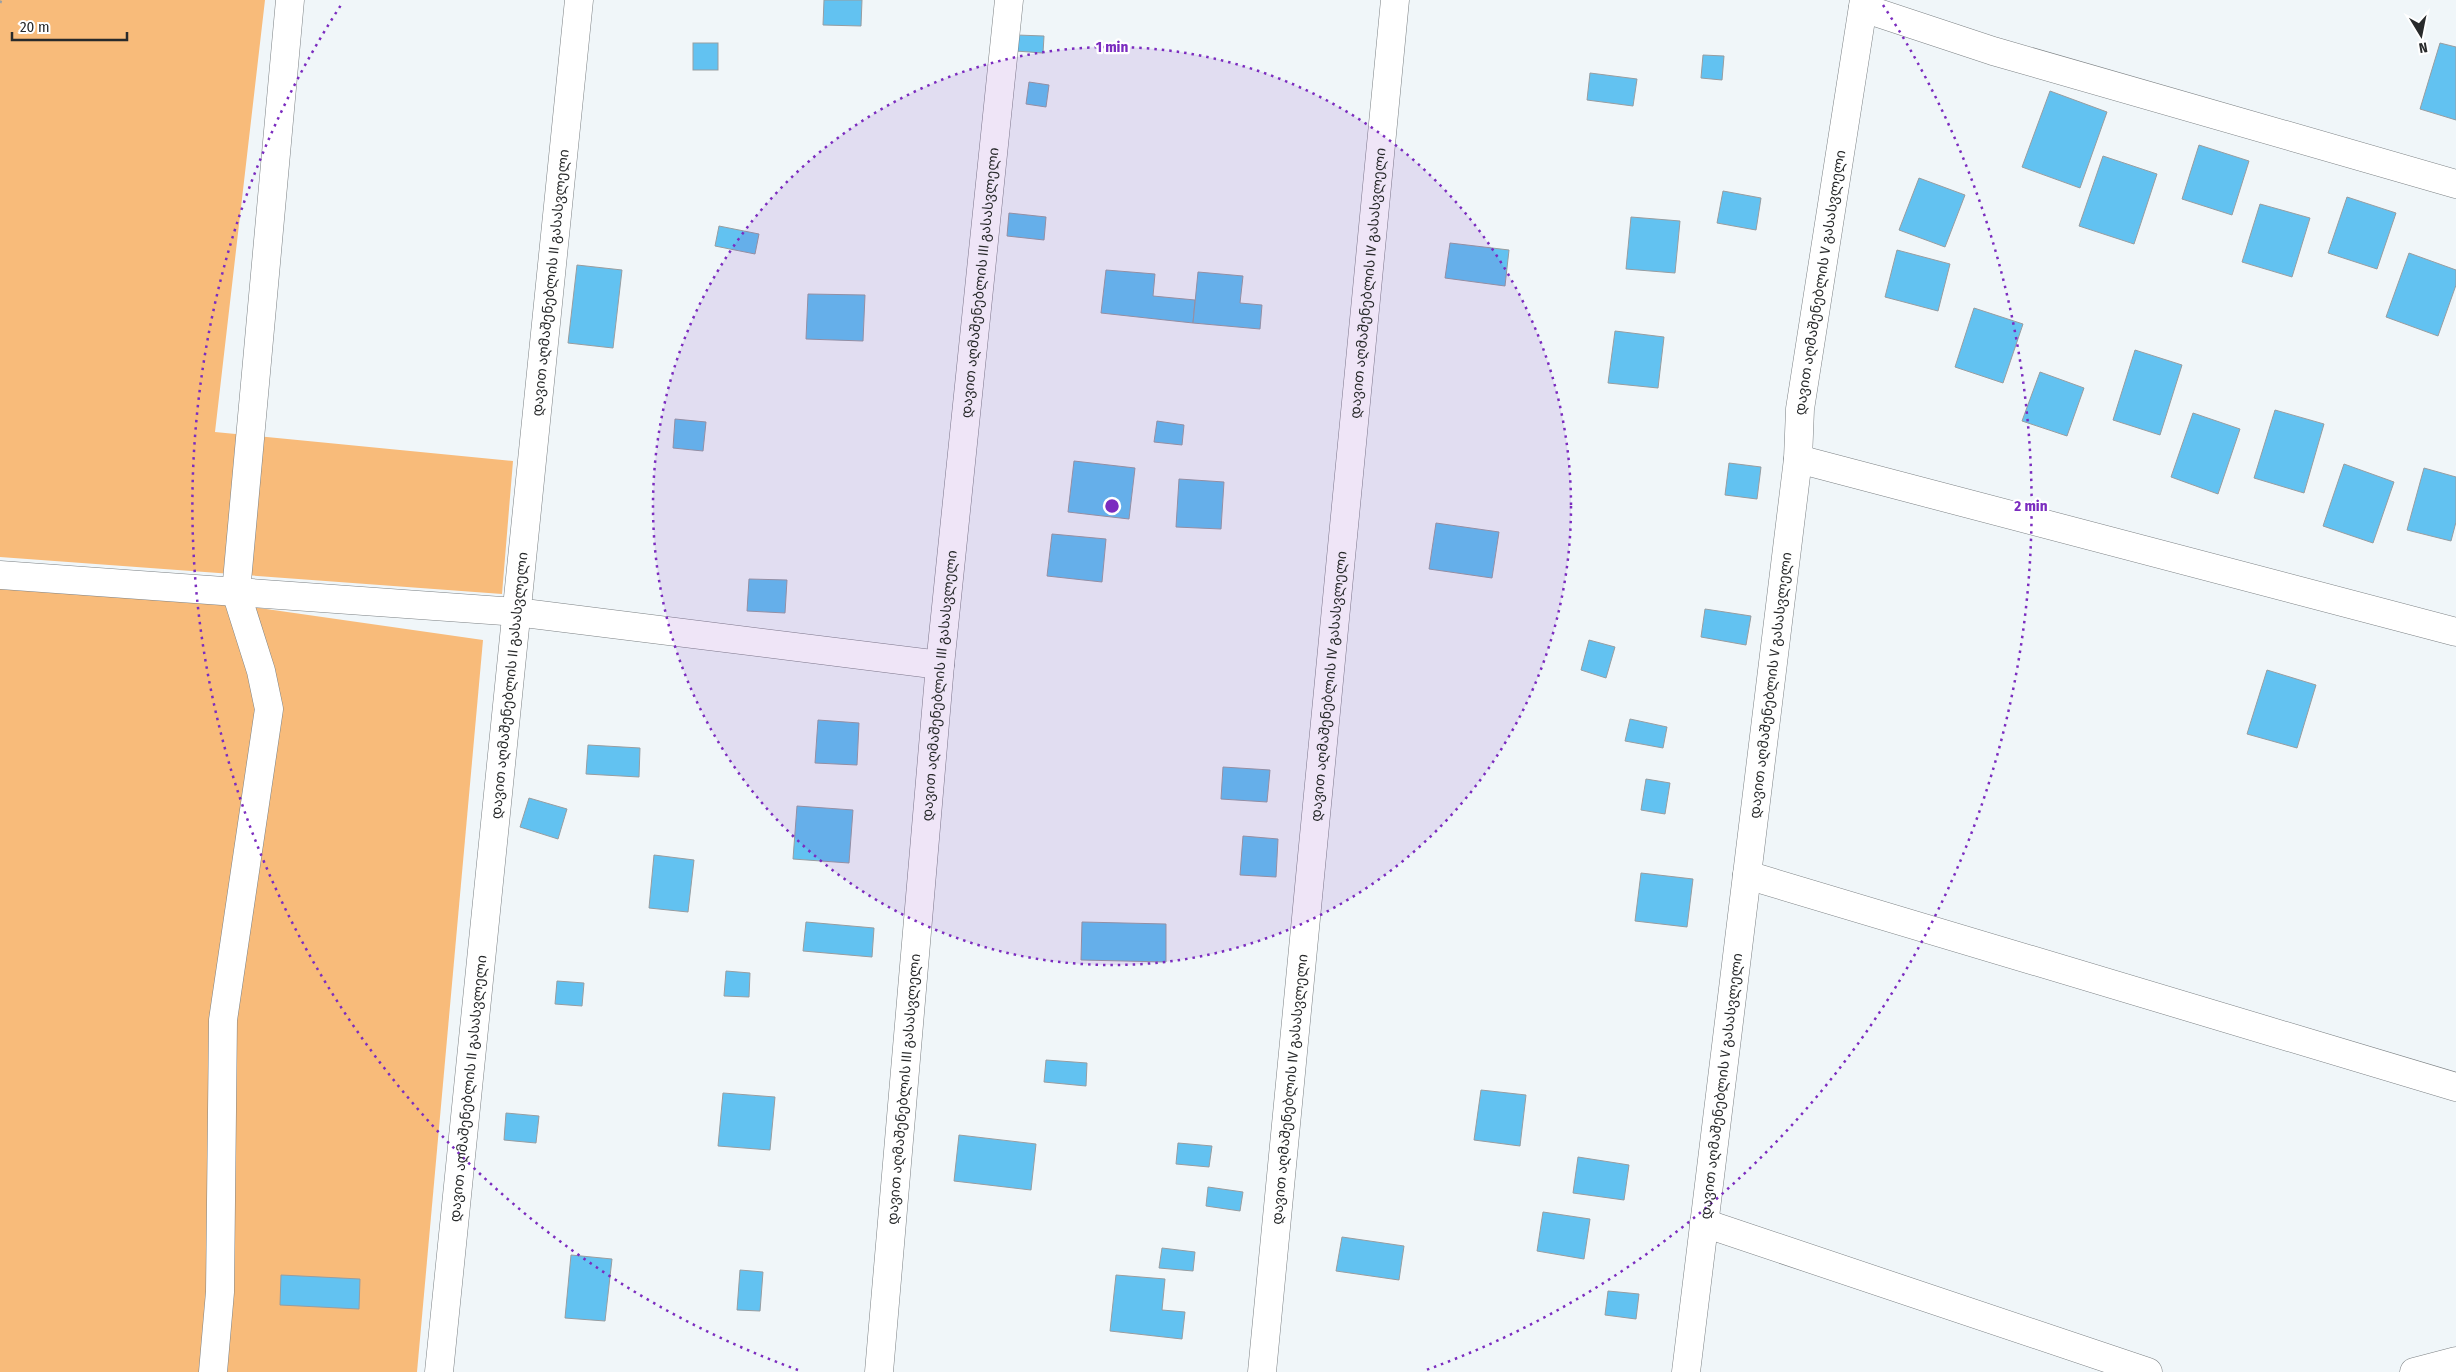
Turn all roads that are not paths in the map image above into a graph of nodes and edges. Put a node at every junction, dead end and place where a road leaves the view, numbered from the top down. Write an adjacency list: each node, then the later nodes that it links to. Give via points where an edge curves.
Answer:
1 (290, 0): 9 (street)
2 (579, 0): 10 (street, დავით აღმაშენებლის II გასასვლელი)
3 (1008, 0): 12 (street, დავით აღმაშენებლის III გასასვლელი)
4 (1395, 0): 20 (street, დავით აღმაშენებლის IV გასასვლელი)
5 (1863, 4): 6 (street, via 1993,51); 7 (street, დავით აღმაშენებლის V გასასვლელი, via 1800,409)
6 (2456, 184)
7 (1798, 459): 11 (street); 13 (street, დავით აღმაშენებლის V გასასვლელი)
8 (0, 575): 9 (street)
9 (236, 592): 10 (street); 17 (street, via 261,671 268,709 223,1020 220,1292)
10 (516, 612): 12 (street); 18 (street, დავით აღმაშენებლის II გასასვლელი)
11 (2456, 632)
12 (940, 665): 19 (street, დავით აღმაშენებლის III გასასვლელი)
13 (1747, 875): 14 (street); 15 (street, დავით აღმაშენებლის V გასასვლელი)
14 (2456, 1088)
15 (1704, 1223): 21 (street, დავით აღმაშენებლის V გასასვლელი); 22 (street)
16 (2456, 1361): 23 (street)
17 (213, 1372)
18 (439, 1372)
19 (879, 1372)
20 (1262, 1372)
21 (1686, 1372)
22 (2148, 1372)
23 (2414, 1372)

